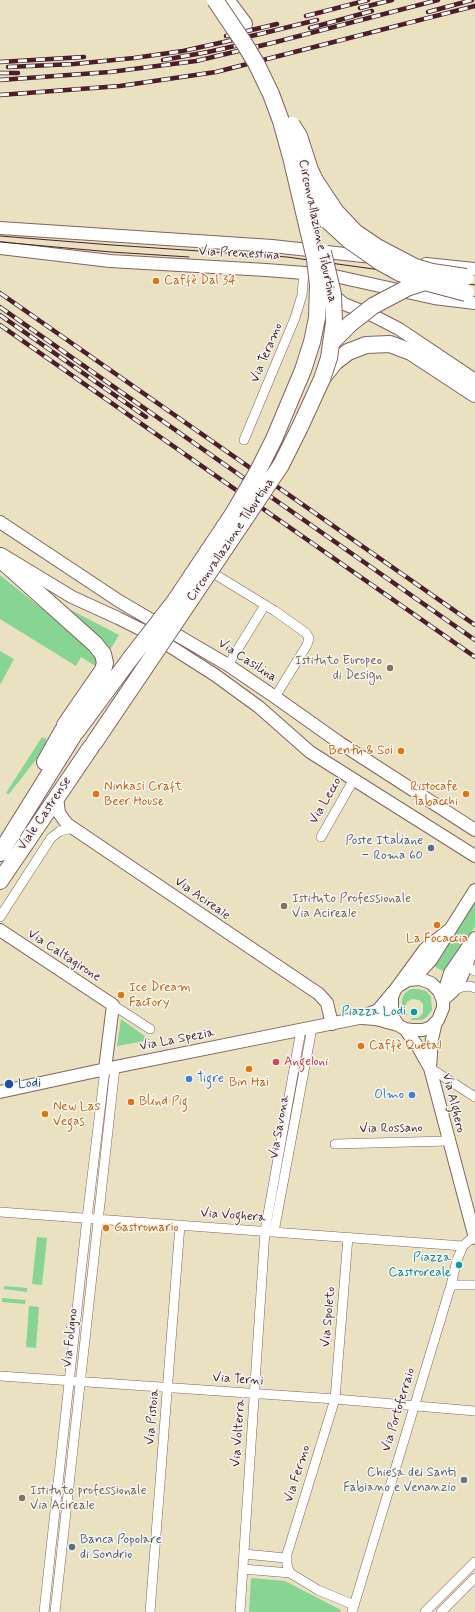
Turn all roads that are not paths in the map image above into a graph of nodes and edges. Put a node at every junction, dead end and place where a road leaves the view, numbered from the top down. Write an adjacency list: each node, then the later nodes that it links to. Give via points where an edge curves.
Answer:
1 (215, 0): 4 (highway, Circonvallazione Tiburtina, bridge, via 244,43 267,86 284,130)
2 (226, 0): 3 (highway, Circonvallazione Tiburtina, via 261,52 276,81)
3 (292, 125): 8 (highway, bridge, via 300,136 316,182 336,212 355,232 377,247 415,266 432,272); 11 (highway, Circonvallazione Tiburtina, bridge, via 333,294 332,341)
4 (295, 175): 9 (highway, bridge, via 323,216 368,254 394,270 421,282); 13 (highway, Circonvallazione Tiburtina, bridge, via 314,252 318,296 312,342)
5 (0, 228): 8 (main road, Via Prenestina, via 272,246)
6 (0, 248): 7 (main road, Via Prenestina, via 110,261)
7 (304, 273): 10 (main road, Via Prenestina, via 347,278 434,298); 12 (main road, via 317,280 342,303 399,329); 15 (street, Via Teramo, via 302,295 295,318)
8 (472, 275): 13 (highway, bridge, via 424,282 373,306 335,338)
9 (475, 294)
10 (475, 303)
11 (322, 379): 14 (highway, via 335,362 348,352 366,345 386,344 411,352); 25 (highway, Circonvallazione Tiburtina, bridge, via 281,465)
12 (475, 380)
13 (295, 389): 23 (highway, Circonvallazione Tiburtina, bridge, via 263,462 237,508 175,601)
14 (475, 394)
15 (244, 440)
16 (0, 522): 24 (main road, Via Casilina, via 119,601)
17 (232, 530): 20 (street)
18 (0, 553): 28 (main road, via 72,597 154,636 215,675 259,707 306,749)
19 (0, 559): 27 (highway, via 96,644 103,654 103,670)
20 (207, 569): 21 (street); 22 (street)
21 (265, 605): 24 (street); 26 (street, via 305,631 308,638 307,645)
22 (178, 613)
23 (130, 659): 27 (highway, Viale Castrense)
24 (228, 665): 26 (main road, Via Casilina)
25 (144, 669): 29 (highway, Viale Castrense)
26 (276, 696): 31 (main road, Via Casilina, via 340,743)
27 (69, 731): 33 (highway, Viale Castrense, via 36,794)
28 (354, 779): 32 (street, Via Lecco); 34 (main road)
29 (57, 797): 30 (main road, Via Acireale, via 60,816); 35 (highway, Viale Castrense)
30 (73, 828): 37 (street, Viale Castrense, via 60,831 51,838); 47 (main road, Via Acireale, via 319,994 327,1003)
31 (475, 830)
32 (321, 836)
33 (0, 853)
34 (475, 856)
35 (0, 881)
36 (475, 890): 41 (main road, via 449,930 430,952 421,971)
37 (0, 917)
38 (0, 930): 44 (main road, Via Caltagirone)
39 (475, 938): 40 (main road)
40 (465, 969): 43 (main road, via 445,987)
41 (400, 986): 43 (main road, via 416,979 428,982); 45 (main road, Via La Spezia, via 378,1010); 48 (main road, via 391,1003 391,1012)
42 (475, 988): 43 (street, via 465,986)
43 (447, 998): 46 (main road)
44 (113, 1005): 49 (street); 51 (main road)
45 (359, 1018): 47 (main road, Via La Spezia); 48 (main road, Via La Spezia, via 376,1019)
46 (436, 1022): 48 (main road, via 423,1030); 52 (main road, Via Alghero)
47 (332, 1024): 50 (main road, Via La Spezia)
48 (401, 1027): 52 (main road, Via Alghero)
49 (150, 1029)
50 (306, 1029): 51 (main road, Via La Spezia); 61 (street, Via Savona)
51 (110, 1068): 53 (main road, Via La Spezia); 58 (street, Via Foligno); 59 (street, Via Foligno)
52 (430, 1068): 54 (street); 55 (main road, Via Alghero)
53 (0, 1092)
54 (475, 1097)
55 (448, 1141): 56 (street, Via Rossano); 63 (main road, Via Alghero)
56 (334, 1144)
57 (0, 1212): 58 (street, Via Voghera)
58 (87, 1218): 59 (street, Via Voghera); 68 (street, Via Foligno)
59 (98, 1219): 60 (street, Via Voghera); 69 (street, Via Foligno)
60 (180, 1225): 61 (street, Via Voghera); 70 (street, Via Pistoia)
61 (269, 1231): 62 (street, Via Voghera); 71 (street, Via Volterra)
62 (348, 1237): 64 (street, Via Voghera); 72 (street, Via Spoleto)
63 (475, 1237): 64 (street)
64 (463, 1246): 65 (street)
65 (451, 1285): 66 (street); 73 (street, Via Portoferraio)
66 (475, 1285)
67 (0, 1376): 68 (street, Via Terni)
68 (68, 1380): 69 (street, Via Terni); 82 (street, Via Foligno)
69 (80, 1381): 70 (street, Via Terni); 83 (street, Via Foligno)
70 (169, 1388): 71 (street, Via Terni); 84 (street, Via Pistoia)
71 (255, 1394): 72 (street, Via Terni); 75 (street, Via Volterra)
72 (335, 1399): 73 (street, Via Terni); 76 (street, Via Fermo)
73 (414, 1406): 74 (street, Via Terni); 81 (street, Via Portoferraio)
74 (475, 1411)
75 (244, 1554): 76 (street); 78 (street, Via Volterra)
76 (286, 1558): 79 (street)
77 (475, 1562): 86 (street)
78 (243, 1569): 79 (street); 85 (street, Via Volterra)
79 (290, 1573): 81 (street)
80 (475, 1578): 87 (street)
81 (353, 1609)
82 (44, 1612)
83 (55, 1612)
84 (150, 1612)
85 (240, 1612)
86 (425, 1612)
87 (441, 1612)

